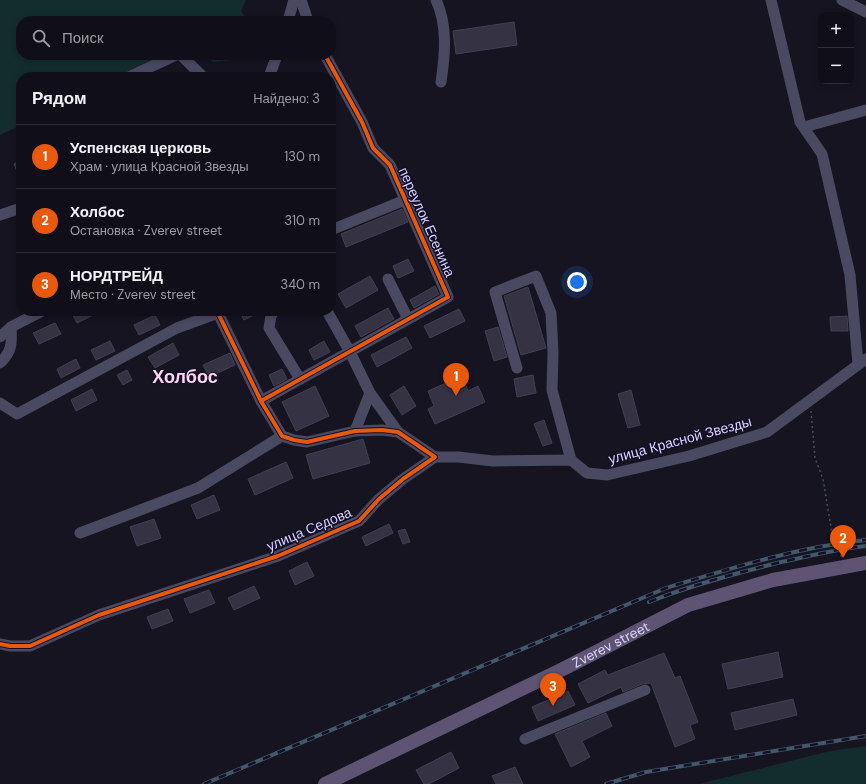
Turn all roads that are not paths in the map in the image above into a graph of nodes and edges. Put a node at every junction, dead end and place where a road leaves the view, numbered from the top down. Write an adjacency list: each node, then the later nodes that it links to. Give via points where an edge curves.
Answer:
1 (294, 0): 7 (street)
2 (301, 0): 8 (street)
3 (436, 0): 18 (street, via 442,11 446,52)
4 (771, 0): 20 (street, via 800,122)
5 (842, 0): 6 (street)
6 (866, 12)
7 (289, 16)
8 (306, 16)
9 (165, 60): 13 (street)
10 (186, 60): 14 (street)
11 (275, 60): 15 (street)
12 (328, 60): 16 (street, переулок Есенина)
13 (140, 72)
14 (198, 72)
15 (271, 72)
16 (334, 72)
17 (336, 75): 21 (street, переулок Есенина, via 373,148 390,165)
18 (441, 82)
19 (866, 110): 20 (street)
20 (804, 127): 35 (street, via 822,154 850,275)
21 (405, 200): 24 (street); 31 (street, переулок Есенина, via 448,297)
22 (16, 210): 23 (street)
23 (0, 215)
24 (336, 228)
25 (388, 278): 31 (street)
26 (32, 316): 32 (street)
27 (207, 316): 41 (street, via 176,328 17,414)
28 (219, 316): 40 (street)
29 (271, 316): 38 (street, via 269,328)
30 (330, 316): 34 (street)
31 (408, 319): 34 (street)
32 (11, 327): 33 (street); 36 (street, via 12,342 8,356)
33 (0, 337)
34 (350, 352): 38 (street); 39 (street)
35 (862, 362): 46 (street, улица Красной Звезды, via 767,432 689,456 607,476 587,473)
36 (0, 363)
37 (517, 368): 46 (street, via 496,292 536,276 551,313 552,390)
38 (300, 379): 40 (street)
39 (370, 393): 42 (street); 43 (street)
40 (261, 401): 44 (street)
41 (0, 403)
42 (355, 431): 43 (street); 44 (street, via 307,442)
43 (398, 432): 45 (street)
44 (282, 436): 47 (street, via 198,488)
45 (435, 457): 46 (street, via 458,456 493,461); 49 (street, улица Седова, via 403,479 359,521 278,556 99,615 30,646)
46 (571, 460)
47 (80, 533)
48 (866, 563): 52 (main road, Zverev street, via 773,580 688,606)
49 (0, 644)
50 (645, 690): 51 (street)
51 (525, 739)
52 (344, 780): 53 (main road, Zverev street)
53 (324, 784)

